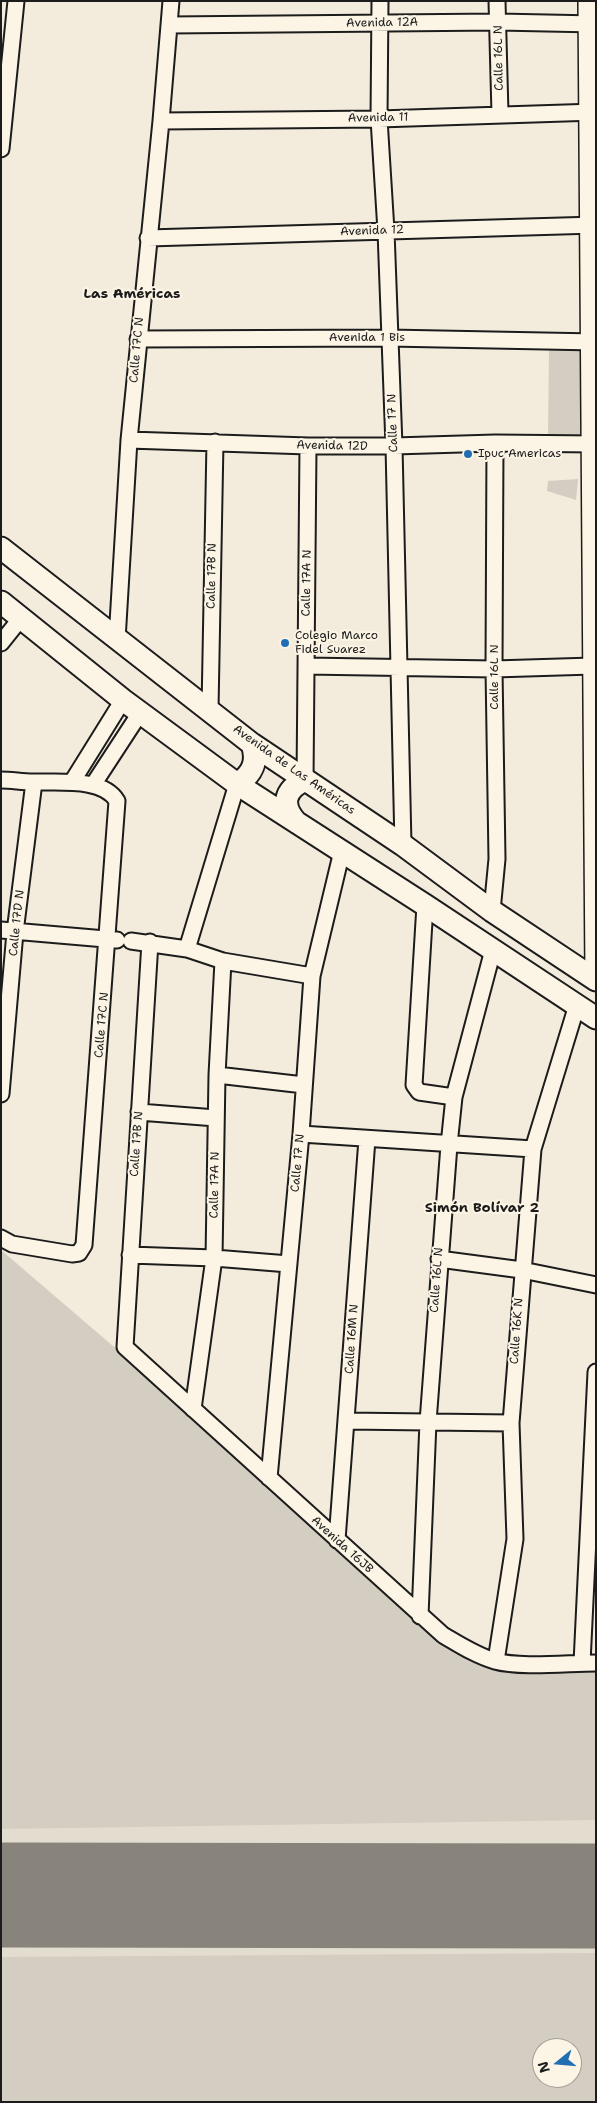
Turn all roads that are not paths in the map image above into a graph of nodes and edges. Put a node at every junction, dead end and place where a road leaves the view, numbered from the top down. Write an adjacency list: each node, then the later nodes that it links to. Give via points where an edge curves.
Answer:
1 (16, 1): 14 (street)
2 (171, 1): 9 (street, Calle 17C N)
3 (380, 1): 7 (street, Calle 17 N)
4 (497, 1): 6 (street, Calle 16L N)
5 (588, 1): 8 (street)
6 (498, 22): 7 (street, Avenida 12A); 8 (street, Avenida 12A); 11 (street, Calle 16L N)
7 (381, 23): 9 (street, Avenida 12A); 12 (street, Calle 17 N)
8 (592, 24): 10 (street)
9 (169, 25): 13 (street, Calle 17C N)
10 (592, 112): 11 (street, Avenida 11); 15 (street)
11 (500, 114): 12 (street, Avenida 11)
12 (378, 119): 13 (street, Avenida 11); 16 (street, Calle 17 N)
13 (161, 121): 17 (street, Calle 17C N)
14 (1, 149)
15 (592, 225): 16 (street, Avenida 12); 20 (street)
16 (386, 231): 17 (street, Avenida 12); 18 (street, Calle 17 N)
17 (148, 238): 19 (street, Calle 17C N)
18 (389, 338): 19 (street, Avenida 1 Bis); 20 (street, Avenida 1 Bis); 26 (street, Calle 17 N)
19 (138, 339): 21 (street, Calle 17C N)
20 (593, 342): 24 (street)
21 (129, 440): 22 (street, Avenida 12D); 31 (street, Calle 17C N)
22 (215, 442): 25 (street, Avenida 12D); 39 (street, Calle 17B N)
23 (495, 443): 24 (street, Avenida 12D); 26 (street, Avenida 12D); 36 (street, Calle 16L N)
24 (593, 444): 28 (street)
25 (308, 446): 26 (street, Avenida 12D); 33 (street, Calle 17A N)
26 (394, 446): 34 (street, Calle 17 N)
27 (1, 548): 31 (main road, Avenida de Las Américas)
28 (594, 566): 35 (street)
29 (1, 602): 30 (main road)
30 (21, 618): 32 (street); 38 (main road)
31 (118, 640): 39 (main road, Avenida de Las Américas)
32 (1, 643)
33 (306, 666): 34 (street); 43 (street, Calle 17A N)
34 (398, 666): 36 (street); 49 (street, Calle 17 N)
35 (593, 666): 36 (street); 37 (street)
36 (494, 669): 52 (street, Calle 16L N, via 497,859)
37 (594, 692): 53 (street)
38 (123, 700): 40 (main road); 45 (street)
39 (210, 709): 41 (main road, Avenida de Las Américas)
40 (140, 712): 46 (main road); 47 (street)
41 (252, 744): 43 (main road, Avenida de Las Américas); 46 (main road, via 255,762 252,771)
42 (1, 780): 44 (street)
43 (305, 780): 48 (main road, via 288,793 286,804); 49 (main road, Avenida de Las Américas)
44 (34, 782): 45 (street); 54 (street, Calle 17D N)
45 (72, 782): 47 (street)
46 (237, 784): 48 (main road); 57 (street)
47 (93, 785): 55 (street, Calle 17C N, via 117,801)
48 (296, 822): 50 (main road)
49 (402, 845): 52 (main road, Avenida de Las Américas)
50 (342, 851): 51 (main road); 60 (street, Calle 17 N)
51 (425, 905): 58 (main road); 67 (street, via 414,1085 419,1092)
52 (492, 911): 61 (main road, Avenida de Las Américas)
53 (595, 912): 61 (street)
54 (8, 931): 55 (street); 66 (street, Calle 17D N)
55 (121, 940): 56 (street); 74 (street, Calle 17C N, via 84,1245 79,1253 72,1254 12,1244)
56 (150, 942): 57 (street); 68 (street, Calle 17B N)
57 (187, 949): 59 (street)
58 (493, 950): 62 (main road); 67 (street, Calle 16L N)
59 (223, 961): 60 (street); 64 (street, Calle 17A N)
60 (312, 976): 65 (street, Calle 17 N)
61 (596, 979)
62 (577, 1005): 63 (main road); 73 (street, Calle 16K N)
63 (596, 1018)
64 (217, 1075): 65 (street); 69 (street, Calle 17A N)
65 (304, 1084): 70 (street, Calle 17 N)
66 (1, 1094)
67 (454, 1097): 72 (street, Calle 16L N)
68 (140, 1112): 69 (street); 75 (street, Calle 17B N)
69 (216, 1118): 76 (street, Calle 17A N)
70 (301, 1134): 71 (street); 78 (street, Calle 17 N)
71 (366, 1139): 72 (street); 84 (street, Calle 16M N)
72 (448, 1144): 73 (street); 77 (street, Calle 16L N)
73 (533, 1149): 79 (street, Calle 16K N)
74 (1, 1238)
75 (130, 1255): 76 (street); 81 (street, Calle 17B N)
76 (214, 1258): 78 (street); 83 (street, Calle 17A N)
77 (439, 1259): 79 (street); 85 (street, Calle 16L N)
78 (289, 1264): 87 (street, Calle 17 N)
79 (522, 1270): 80 (street); 86 (street, Calle 16K N)
80 (596, 1284)
81 (125, 1346): 83 (street, Avenida 16JB)
82 (596, 1372): 91 (street)
83 (193, 1409): 87 (street, Avenida 16JB)
84 (346, 1421): 85 (street); 88 (street, Calle 16M N)
85 (428, 1422): 86 (street); 89 (street, Calle 16L N)
86 (510, 1423): 90 (street, Calle 16K N, via 515,1539)
87 (269, 1478): 88 (street, Avenida 16JB)
88 (337, 1540): 89 (street, Avenida 16JB)
89 (420, 1616): 90 (street, Avenida 16JB, via 443,1636)
90 (496, 1661): 91 (street, Avenida 16JB, via 519,1664)
91 (589, 1663)

